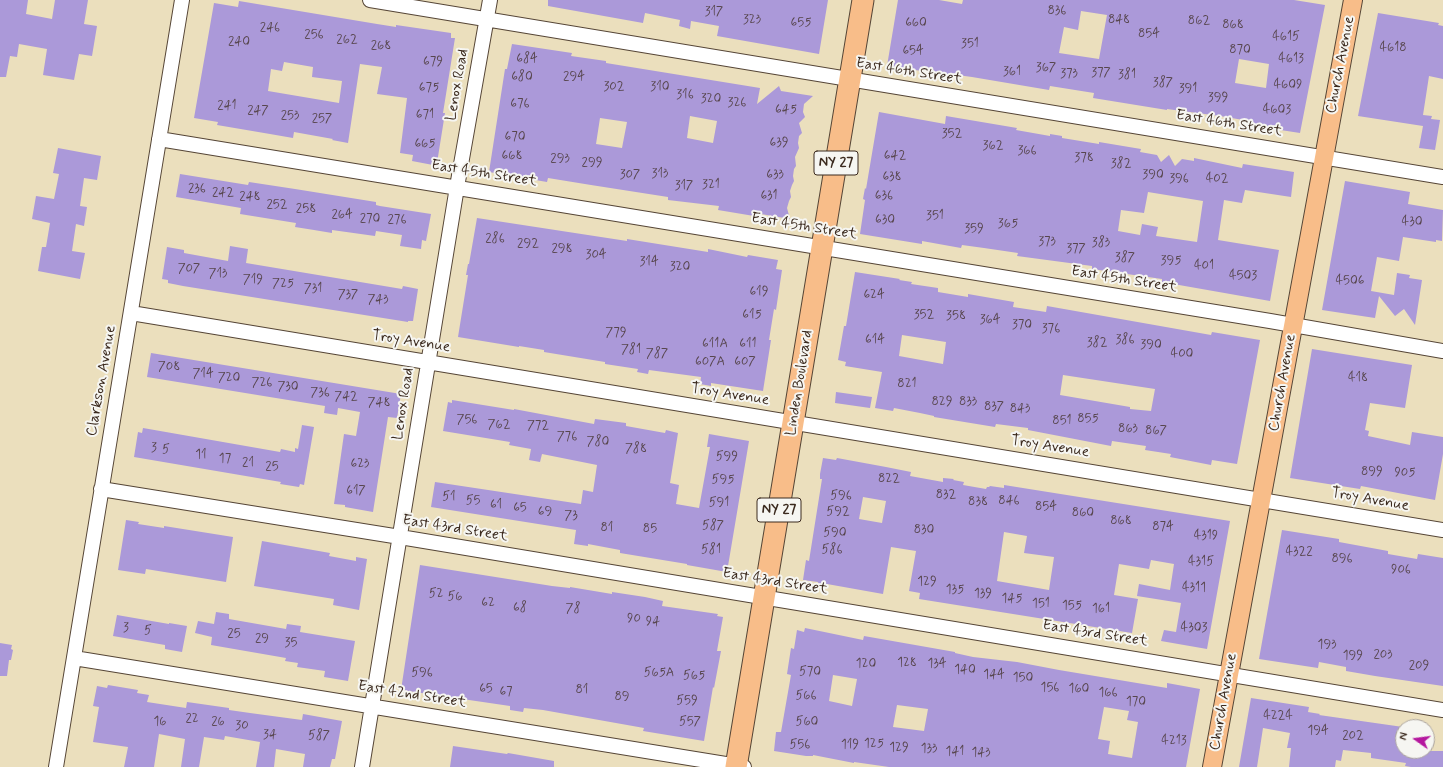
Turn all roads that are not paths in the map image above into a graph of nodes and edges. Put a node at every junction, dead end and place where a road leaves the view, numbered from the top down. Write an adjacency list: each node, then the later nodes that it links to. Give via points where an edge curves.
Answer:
1 (182, 0): 8 (street, Clarkson Avenue)
2 (370, 0): 6 (street, East 46th Street)
3 (490, 0): 6 (street, Lenox Road)
4 (863, 0): 7 (highway, Linden Boulevard / NY 27)
5 (1353, 0): 9 (main road, Church Avenue)
6 (487, 19): 7 (street, East 46th Street); 11 (street, Lenox Road)
7 (850, 79): 9 (street, East 46th Street); 12 (highway, Linden Boulevard / NY 27)
8 (159, 139): 11 (street, East 45th Street); 13 (street, Clarkson Avenue)
9 (1323, 157): 10 (street, East 46th Street); 14 (main road, Church Avenue)
10 (1443, 177)
11 (457, 187): 12 (street, East 45th Street); 16 (street, Lenox Road)
12 (822, 247): 14 (street, East 45th Street); 17 (highway, Linden Boulevard / NY 27)
13 (131, 313): 16 (street, Troy Avenue); 18 (street, Clarkson Avenue)
14 (1294, 325): 15 (street, East 45th Street); 19 (main road, Church Avenue)
15 (1443, 351)
16 (428, 362): 17 (street, Troy Avenue); 21 (street, Lenox Road)
17 (793, 422): 19 (street, Troy Avenue); 22 (highway, Linden Boulevard / NY 27)
18 (101, 489): 21 (street, East 43rd Street); 23 (street, Clarkson Avenue)
19 (1261, 499): 20 (street, Troy Avenue); 24 (main road, Church Avenue)
20 (1443, 530)
21 (400, 537): 22 (street, East 43rd Street); 25 (street, Lenox Road)
22 (764, 597): 24 (street, East 43rd Street); 29 (highway, Linden Boulevard / NY 27)
23 (74, 658): 25 (street, East 42nd Street); 27 (street, Clarkson Avenue)
24 (1230, 674): 26 (street, East 43rd Street); 30 (main road, Church Avenue)
25 (372, 706): 28 (street, Lenox Road); 29 (street, East 42nd Street)
26 (1443, 710)
27 (56, 767)
28 (362, 767)
29 (739, 767)
30 (1212, 767)

